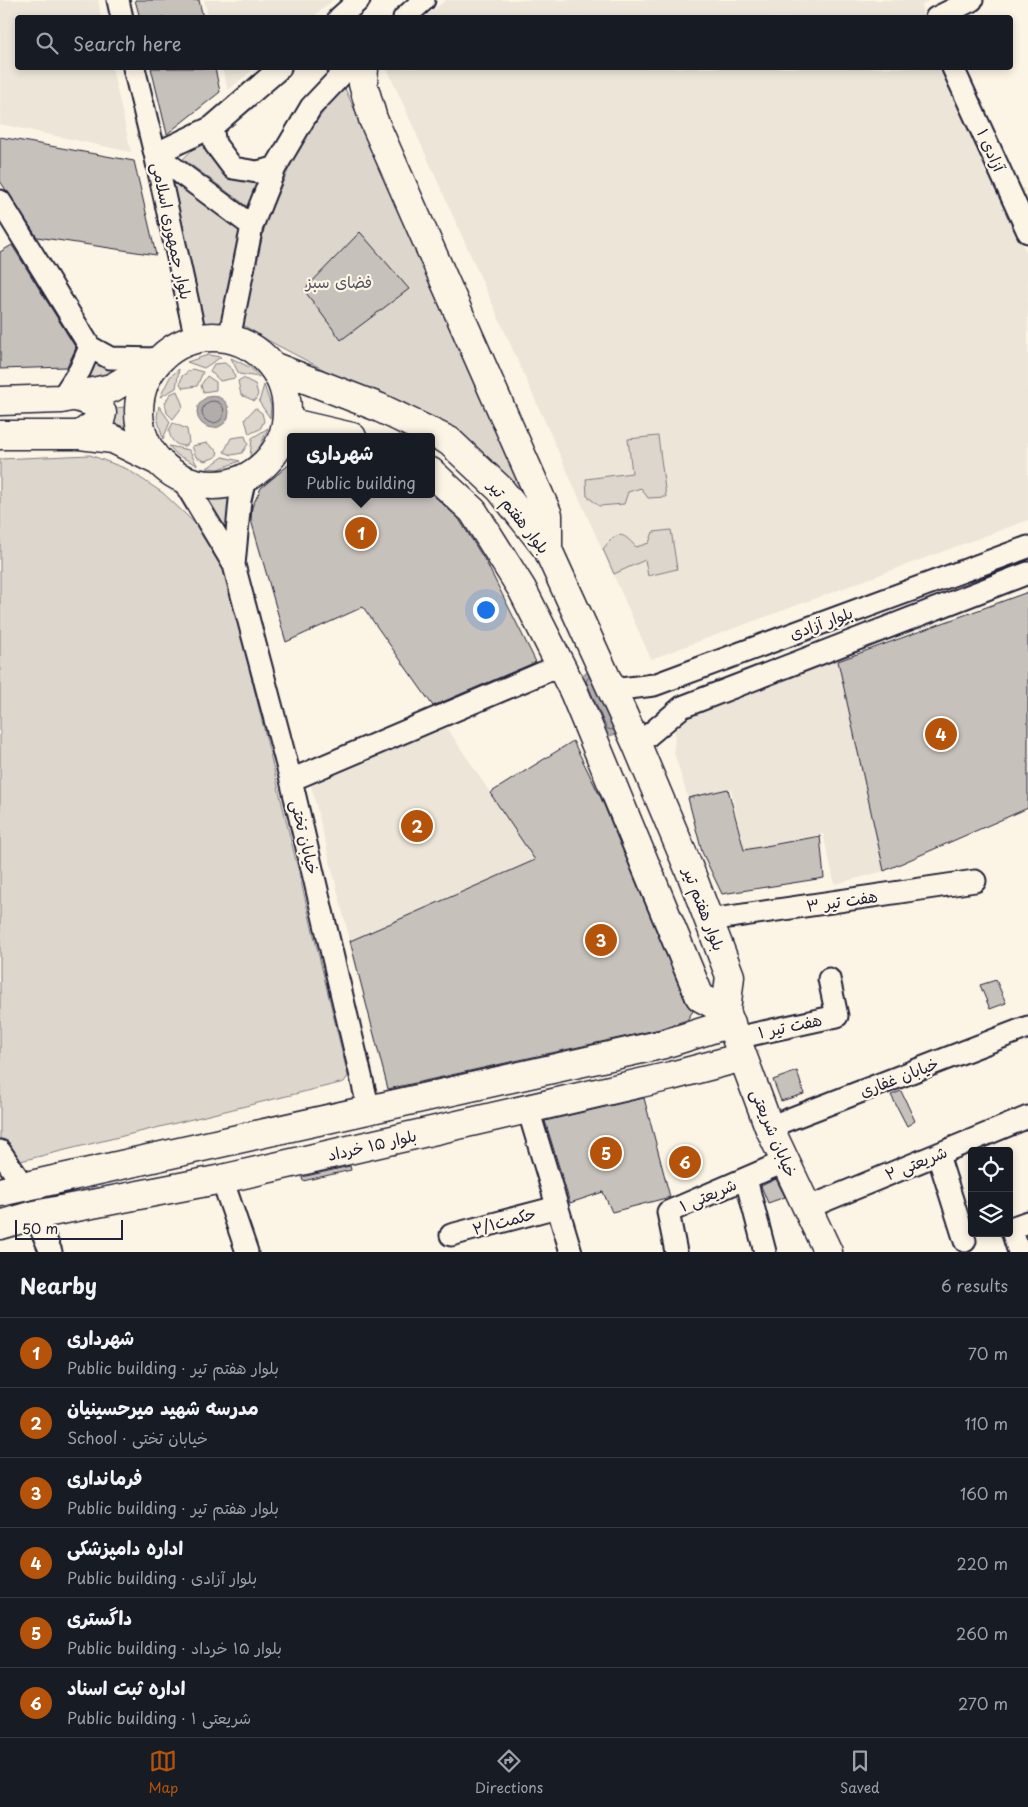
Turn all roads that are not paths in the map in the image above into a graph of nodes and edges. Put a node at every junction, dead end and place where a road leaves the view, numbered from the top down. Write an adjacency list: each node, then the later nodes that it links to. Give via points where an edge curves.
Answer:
1 (118, 0): 5 (street)
2 (360, 0): 6 (street)
3 (424, 0): 7 (street)
4 (972, 0): 8 (street)
5 (121, 15)
6 (342, 15)
7 (407, 15)
8 (942, 15)
9 (134, 70): 15 (street)
10 (278, 70): 14 (street, بلوار جمهوری اسلامی)
11 (346, 70): 16 (street, via 311,107)
12 (364, 70): 37 (main road, via 363,84 373,119 548,515)
13 (954, 70): 19 (street, آزادی ۱)
14 (212, 127): 15 (street, بلوار جمهوری اسلامی); 16 (street, via 220,153 233,168 257,172)
15 (155, 154): 18 (street); 20 (street, بلوار جمهوری اسلامی)
16 (275, 168): 18 (street)
17 (0, 201): 22 (street)
18 (252, 226): 21 (street)
19 (1028, 232)
20 (196, 339): 21 (main road); 23 (main road, via 173,349)
21 (229, 339): 24 (main road, via 245,344)
22 (90, 347): 23 (street, via 110,358); 25 (street)
23 (160, 360): 25 (main road, via 112,388); 33 (main road, via 147,378 140,399 140,422 147,444)
24 (272, 366): 27 (main road, via 282,383 287,402); 29 (main road, بلوار هفتم تیر, via 378,407)
25 (66, 397): 26 (main road); 32 (main road, via 90,402 102,413 100,420)
26 (0, 401)
27 (287, 422): 28 (main road); 35 (main road, via 277,449 259,470)
28 (335, 433)
29 (432, 433)
30 (435, 434): 37 (main road, بلوار هفتم تیر, via 449,441 500,489)
31 (0, 435): 32 (main road)
32 (80, 435): 33 (main road, via 113,439)
33 (170, 470): 35 (main road, via 202,484 224,484); 38 (street)
34 (435, 476): 40 (main road, بلوار هفتم تیر, via 473,511 522,588)
35 (245, 478): 38 (street)
36 (1028, 547): 41 (street, بلوار آزادی, via 654,685)
37 (548, 550): 41 (main road, بلوار هفتم تیر)
38 (234, 565): 43 (street, خیابان تختی)
39 (1028, 573): 42 (street, بلوار آزادی, via 682,707)
40 (561, 665): 43 (street); 46 (main road, بلوار هفتم تیر)
41 (612, 690): 42 (main road, بلوار هفتم تیر)
42 (637, 745): 44 (main road, بلوار هفتم تیر)
43 (291, 780): 54 (street, خیابان تختی)
44 (692, 876): 46 (main road); 47 (main road, بلوار هفتم تیر)
45 (975, 882): 47 (street, هفت تیر ۳)
46 (654, 888): 50 (main road, بلوار هفتم تیر, via 700,997)
47 (709, 920): 50 (main road, بلوار هفتم تیر, via 730,976)
48 (829, 980): 50 (street, هفت تیر ۱, via 837,1016)
49 (1028, 1028): 56 (street, خیابان غفاری)
50 (734, 1032): 51 (main road); 52 (main road, بلوار ۱۵ خرداد); 56 (main road, خیابان شریعتی)
51 (664, 1044): 52 (main road, via 674,1062); 54 (main road)
52 (671, 1076): 53 (main road, بلوار ۱۵ خرداد)
53 (528, 1108): 61 (main road, بلوار ۱۵ خرداد); 63 (street)
54 (369, 1110): 62 (main road)
55 (1027, 1123): 58 (street, شریعتی ۲)
56 (769, 1127): 59 (main road, خیابان شریعتی)
57 (0, 1152): 62 (street)
58 (938, 1155): 64 (street, شریعتی ۲); 69 (street)
59 (786, 1162): 60 (street, شریعتی ۱); 64 (main road, خیابان شریعتی)
60 (746, 1179): 73 (street, شریعتی ۱, via 668,1212); 74 (street)
61 (222, 1180): 65 (main road, بلوار ۱۵ خرداد); 71 (street)
62 (12, 1190): 65 (main road)
63 (557, 1207): 68 (street, حکمت۲/۱); 72 (street)
64 (807, 1208): 75 (main road, خیابان شریعتی)
65 (35, 1215): 67 (main road, بلوار ۱۵ خرداد); 70 (street)
66 (1028, 1222): 76 (street, via 1011,1228)
67 (0, 1225)
68 (451, 1235)
69 (965, 1241)
70 (51, 1252)
71 (247, 1252)
72 (571, 1252)
73 (676, 1252)
74 (765, 1252)
75 (828, 1252)
76 (1018, 1252)

